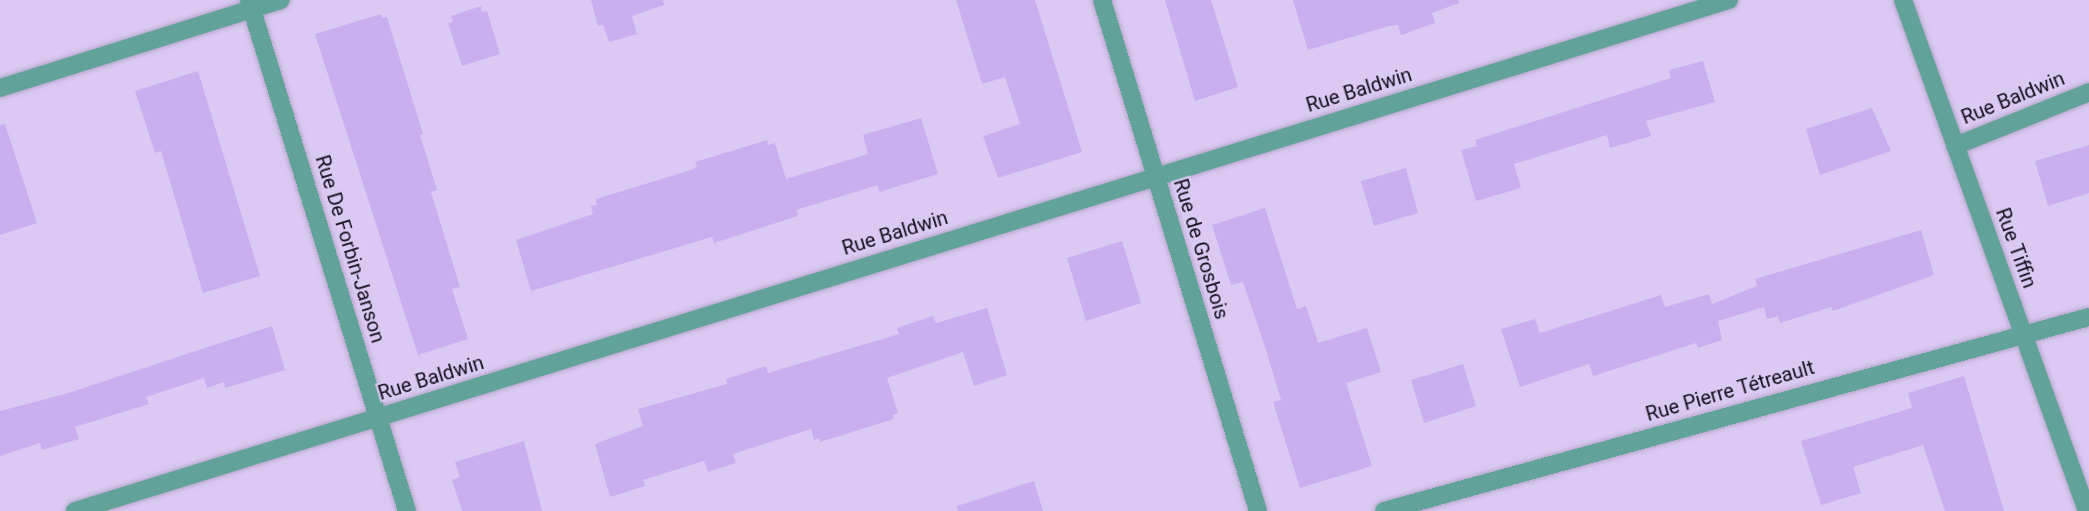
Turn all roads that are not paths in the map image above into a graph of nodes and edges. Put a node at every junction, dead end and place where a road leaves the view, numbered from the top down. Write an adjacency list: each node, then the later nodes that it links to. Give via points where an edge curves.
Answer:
1 (281, 0): 5 (street)
2 (1102, 0): 9 (street, Rue de Grosbois)
3 (1729, 0): 9 (street, Rue Baldwin)
4 (1903, 0): 8 (street, Rue Tiffin)
5 (251, 5): 6 (street); 12 (street, Rue De Forbin-Janson)
6 (0, 88)
7 (2089, 92): 8 (street, Rue Baldwin)
8 (1955, 146): 11 (street, Rue Tiffin)
9 (1155, 175): 12 (street, Rue Baldwin); 15 (street, Rue de Grosbois)
10 (2089, 317): 11 (street, Rue Pierre Tétreault)
11 (2024, 333): 16 (street, Rue Pierre Tétreault); 17 (street, Rue Tiffin)
12 (378, 417): 13 (street, Rue Baldwin); 14 (street, Rue De Forbin-Janson)
13 (75, 511)
14 (407, 511)
15 (1258, 511)
16 (1384, 511)
17 (2087, 511)

